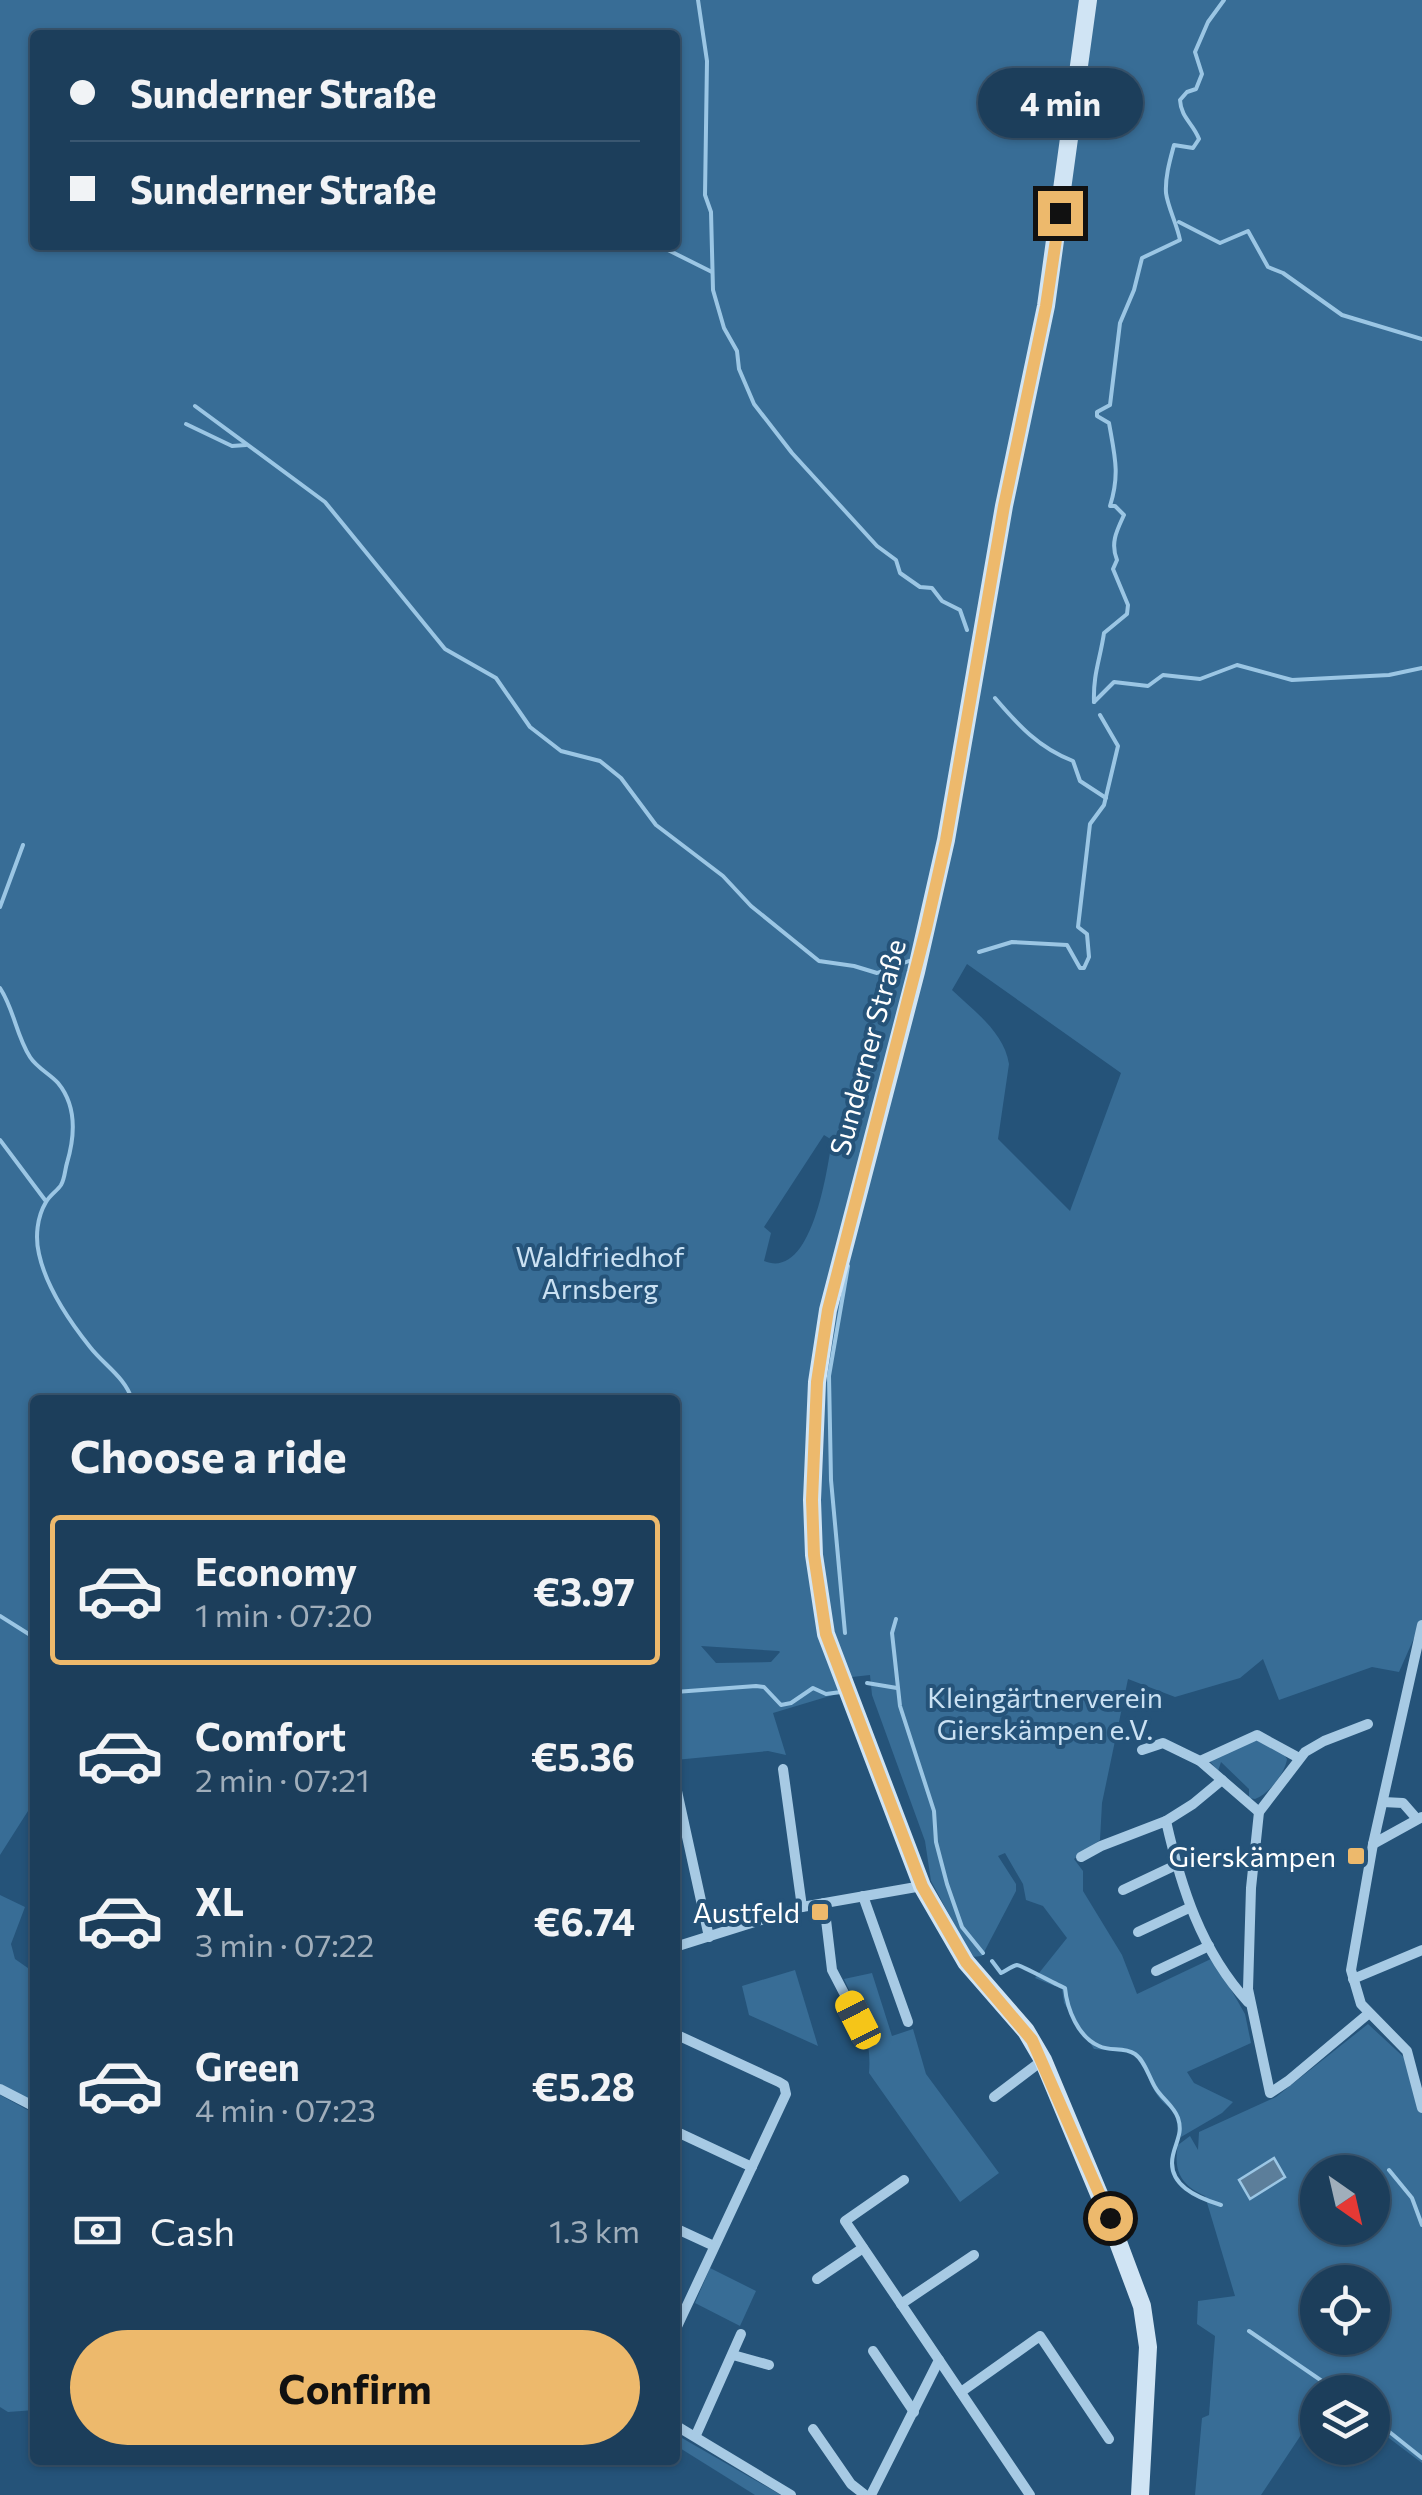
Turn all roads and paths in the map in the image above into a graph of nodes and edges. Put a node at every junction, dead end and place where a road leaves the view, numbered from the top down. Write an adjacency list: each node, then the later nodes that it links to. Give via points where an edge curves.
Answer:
1 (1088, 0): 19 (main road, Sunderner Straße, via 1046,306 946,840 836,1272 817,1382 812,1500 826,1634)
2 (1422, 1625): 4 (street)
3 (1422, 1658): 4 (street)
4 (1410, 1668): 11 (street)
5 (1368, 1724): 7 (street)
6 (1142, 1750): 8 (street, via 1163,1744)
7 (1298, 1758): 8 (street, via 1256,1735); 13 (street)
8 (1200, 1760): 10 (street)
9 (783, 1769): 23 (street)
10 (1222, 1780): 13 (street); 15 (street)
11 (1383, 1802): 14 (street, via 1403,1803); 16 (street)
12 (680, 1804): 26 (street)
13 (1259, 1812): 32 (street)
14 (1420, 1818): 16 (street)
15 (1166, 1821): 17 (street); 18 (street)
16 (1373, 1844): 31 (street)
17 (1081, 1857)
18 (1176, 1866): 20 (street); 24 (street)
19 (922, 1886): 21 (street); 37 (main road, Sunderner Straße, via 966,1962)
20 (1123, 1890)
21 (862, 1896): 22 (street); 35 (street)
22 (824, 1902): 23 (street); 34 (street, via 832,1970)
23 (802, 1907): 26 (street)
24 (1190, 1908): 25 (street); 28 (street)
25 (1138, 1932)
26 (710, 1938): 27 (street)
27 (680, 1946)
28 (1209, 1946): 30 (street); 32 (street)
29 (1422, 1950): 31 (street)
30 (1156, 1971)
31 (1353, 1979): 33 (street)
32 (1248, 2002): 33 (street, via 1270,2092)
33 (1368, 2014): 38 (street)
34 (858, 2020)
35 (908, 2022)
36 (680, 2036): 44 (street, via 784,2085 784,2100)
37 (1043, 2060): 40 (street); 67 (main road, Sunderner Straße, via 1142,2306 1148,2347)
38 (1418, 2064): 42 (street)
39 (0, 2089): 41 (street)
40 (994, 2097)
41 (30, 2104)
42 (1422, 2108)
43 (680, 2133): 44 (street)
44 (752, 2166): 47 (street)
45 (904, 2180): 48 (street, via 844,2221)
46 (680, 2230): 47 (street)
47 (714, 2246): 52 (street)
48 (863, 2248): 50 (street); 51 (street)
49 (974, 2254): 51 (street)
50 (817, 2279)
51 (901, 2304): 56 (street)
52 (680, 2318)
53 (741, 2334): 55 (street)
54 (873, 2351): 59 (street)
55 (733, 2355): 57 (street); 62 (street)
56 (939, 2360): 58 (street); 59 (street)
57 (769, 2365)
58 (961, 2392): 63 (street, via 1040,2336); 66 (street)
59 (914, 2412): 64 (street)
60 (680, 2427): 62 (street)
61 (813, 2430): 64 (street, via 851,2484)
62 (696, 2435): 65 (street)
63 (1110, 2439)
64 (872, 2494)
65 (791, 2495)
66 (1030, 2495)
67 (1140, 2495)

